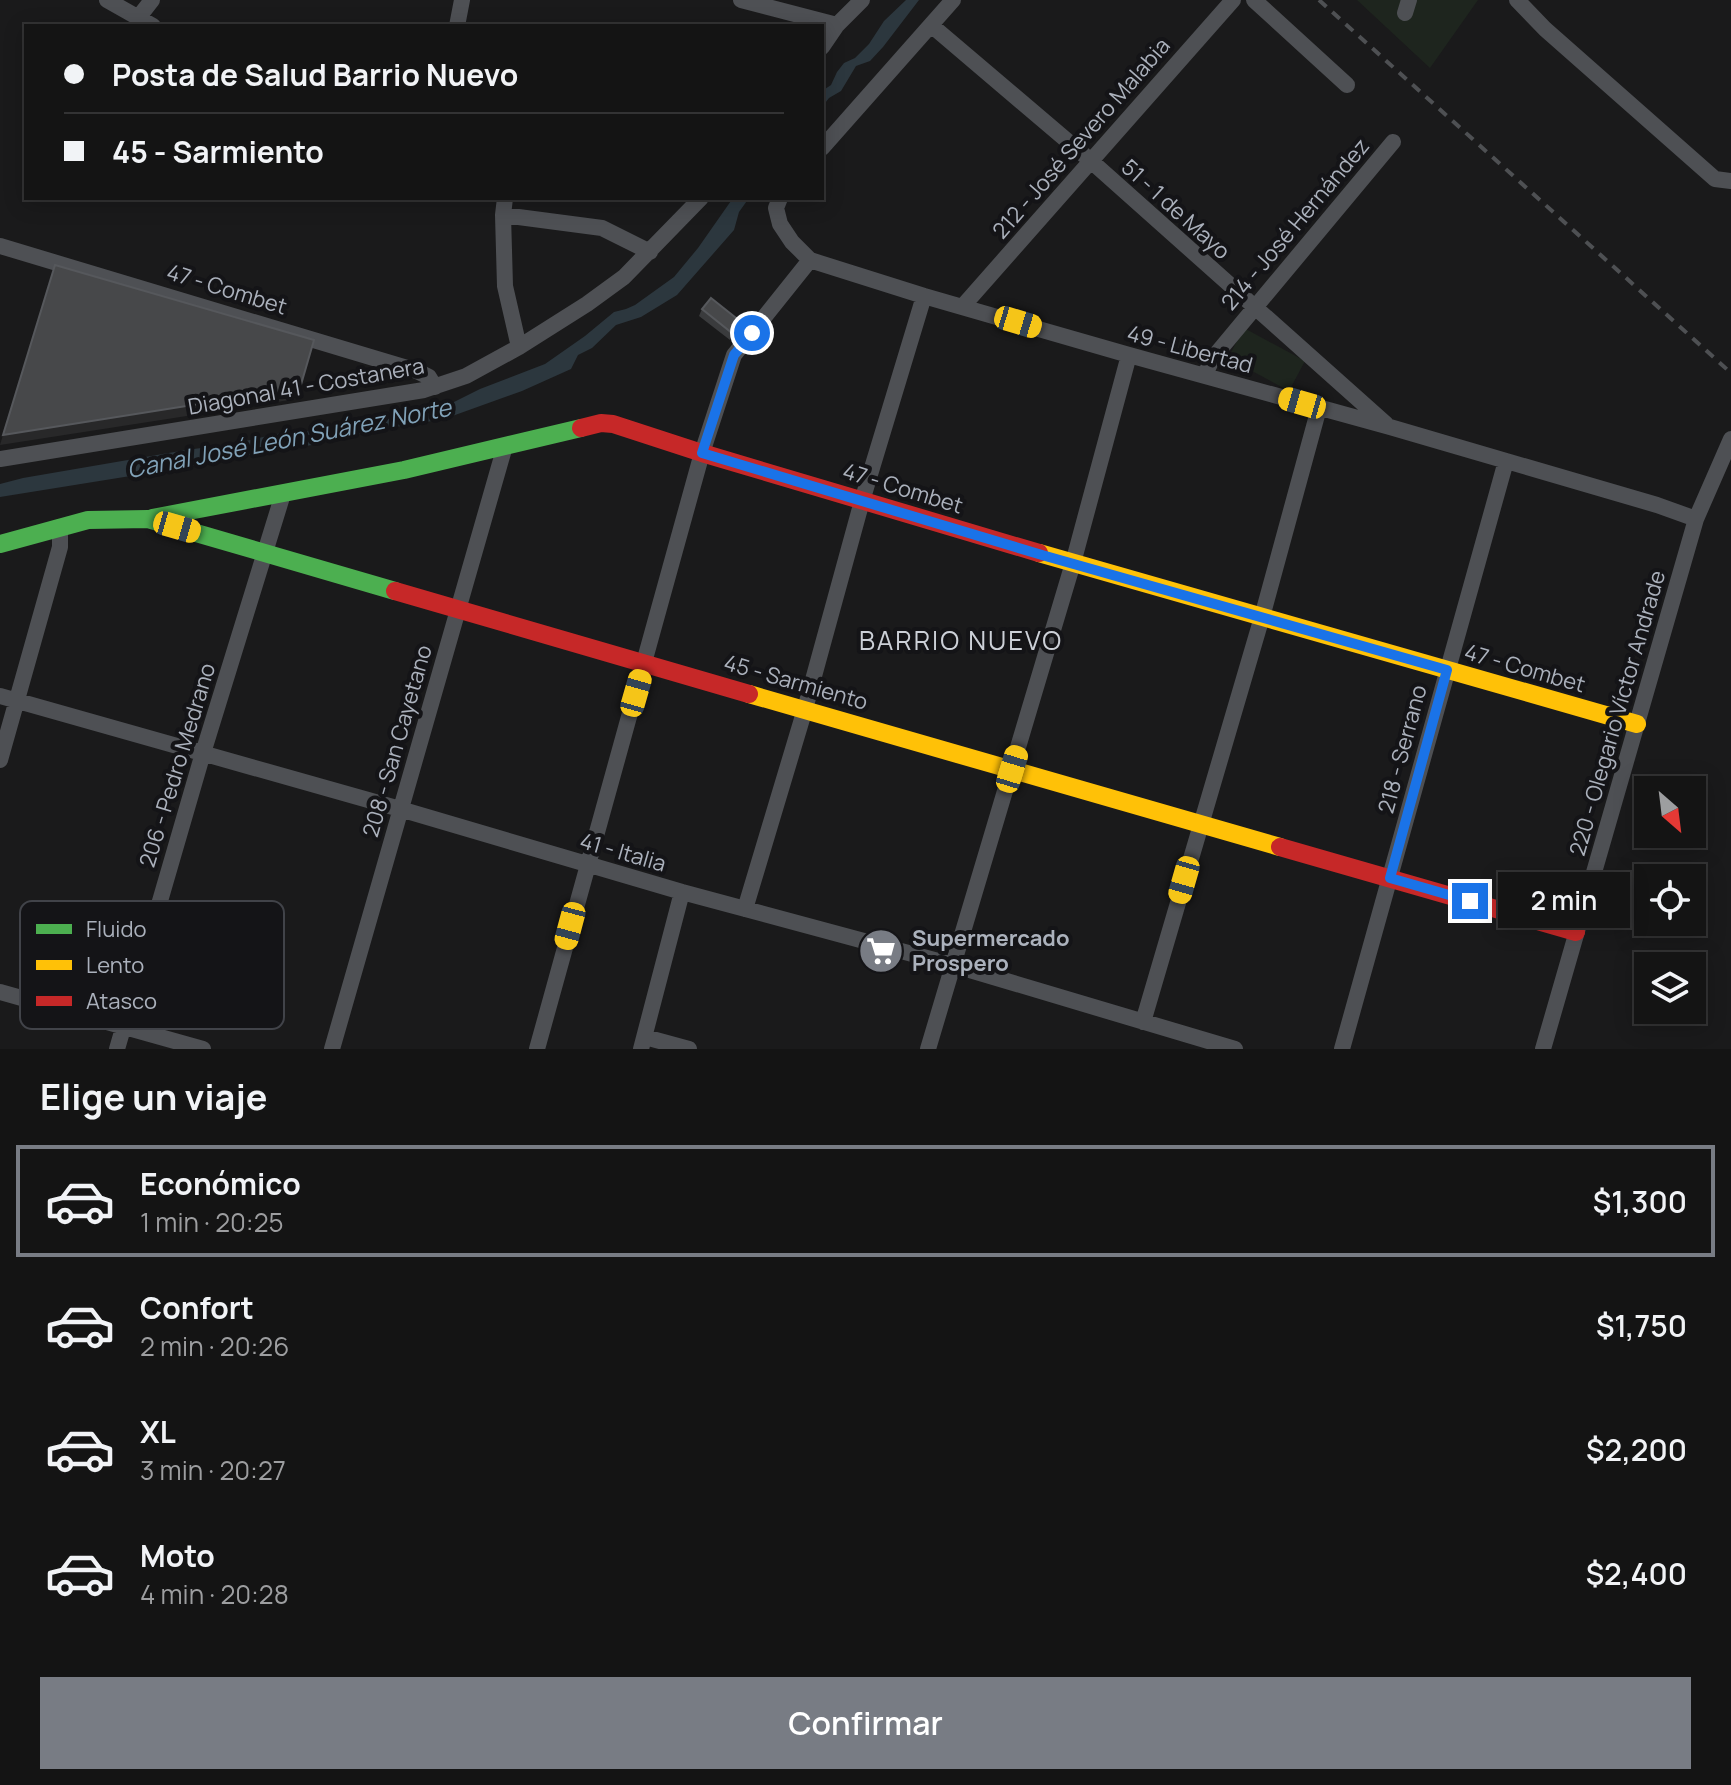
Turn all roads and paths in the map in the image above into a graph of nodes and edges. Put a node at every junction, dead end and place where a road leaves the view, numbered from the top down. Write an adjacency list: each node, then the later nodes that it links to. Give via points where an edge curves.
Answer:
1 (107, 0): 10 (street)
2 (152, 0): 10 (street)
3 (462, 0): 11 (street)
4 (741, 0): 12 (street)
5 (862, 0): 12 (street)
6 (953, 0): 13 (street)
7 (1233, 0): 18 (street, 212 - José Severo Malabia)
8 (1254, 0): 15 (street)
9 (1517, 0): 19 (street, via 1715,179)
10 (146, 22)
11 (457, 24)
12 (837, 25): 14 (street)
13 (931, 25): 17 (street); 18 (street, 51 - 1 de Mayo)
14 (824, 44)
15 (1347, 85)
16 (1393, 142): 29 (street, 214 - José Hernández)
17 (824, 146)
18 (1091, 161): 28 (street, 212 - José Severo Malabia); 29 (street, 51 - 1 de Mayo)
19 (1731, 181)
20 (505, 200): 23 (street)
21 (699, 200): 25 (street, Diagonal 41 - Costanera)
22 (779, 200): 26 (street, via 780,224)
23 (503, 215): 25 (street, via 602,228); 30 (street, via 505,286)
24 (0, 246): 33 (street, 47 - Combet, via 417,371)
25 (650, 252): 30 (street, Diagonal 41 - Costanera, via 587,304)
26 (810, 260): 27 (street, 49 - Libertad); 38 (street, via 734,355)
27 (924, 296): 28 (street, 49 - Libertad); 42 (street)
28 (963, 306): 31 (street, 49 - Libertad)
29 (1254, 307): 32 (street, 214 - José Hernández); 35 (street, 51 - 1 de Mayo)
30 (519, 347): 33 (street, Diagonal 41 - Costanera)
31 (1129, 355): 32 (street, 49 - Libertad); 48 (street)
32 (1205, 375): 34 (street, 49 - Libertad)
33 (435, 387): 39 (street, Diagonal 41 - Costanera)
34 (1319, 408): 35 (street, 49 - Libertad); 50 (street)
35 (1390, 427): 40 (street, 49 - Libertad)
36 (1731, 439): 44 (street, 220 - Olegario Víctor Andrade)
37 (505, 446): 38 (street, 47 - Combet, via 601,423); 41 (street, 47 - Combet); 49 (street, 208 - San Cayetano)
38 (702, 453): 42 (street, 47 - Combet); 51 (street)
39 (0, 459)
40 (1506, 461): 44 (street, 49 - Libertad); 52 (street, 218 - Serrano)
41 (283, 494): 43 (street, 47 - Combet); 47 (street, 206 - Pedro Medrano)
42 (862, 501): 48 (street, 47 - Combet); 55 (street)
43 (148, 519): 45 (street, 45 - Sarmiento, via 88,520); 47 (street, 45 - Sarmiento)
44 (1696, 519): 56 (street, 220 - Olegario Víctor Andrade)
45 (60, 527): 46 (street, 45 - Sarmiento); 54 (street, via 60,547)
46 (0, 544)
47 (265, 553): 49 (street, 45 - Sarmiento); 57 (street, 206 - Pedro Medrano)
48 (1073, 563): 50 (street, 47 - Combet); 59 (street)
49 (457, 610): 51 (street, 45 - Sarmiento); 60 (street, 208 - San Cayetano)
50 (1262, 617): 52 (street, 47 - Combet); 61 (street)
51 (645, 664): 55 (street, 45 - Sarmiento); 62 (street)
52 (1447, 670): 56 (street, 47 - Combet); 63 (street, 218 - Serrano)
53 (0, 696): 54 (street, 41 - Italia)
54 (17, 701): 57 (street, 41 - Italia); 58 (street)
55 (805, 709): 59 (street, 45 - Sarmiento); 66 (street)
56 (1637, 724): 67 (street, 220 - Olegario Víctor Andrade)
57 (203, 753): 60 (street, 41 - Italia); 65 (street, 206 - Pedro Medrano)
58 (0, 760)
59 (1012, 769): 61 (street, 45 - Sarmiento); 68 (street)
60 (400, 809): 62 (street, 41 - Italia); 78 (street, 208 - San Cayetano)
61 (1201, 823): 63 (street, 45 - Sarmiento); 71 (street)
62 (587, 864): 64 (street, 41 - Italia); 79 (street)
63 (1390, 878): 67 (street, 45 - Sarmiento); 83 (street, 218 - Serrano)
64 (682, 892): 66 (street, 41 - Italia); 74 (street)
65 (160, 901)
66 (745, 909): 68 (street, 41 - Italia)
67 (1576, 932): 84 (street, 220 - Olegario Víctor Andrade)
68 (953, 965): 71 (street, 41 - Italia); 81 (street)
69 (0, 992): 70 (street)
70 (20, 998)
71 (1143, 1022): 75 (street, 41 - Italia)
72 (123, 1029): 76 (street, 206 - Pedro Medrano)
73 (131, 1029): 77 (street)
74 (643, 1043): 80 (street)
75 (1209, 1045): 82 (street, 41 - Italia)
76 (117, 1049)
77 (203, 1049)
78 (332, 1049)
79 (537, 1049)
80 (689, 1049)
81 (928, 1049)
82 (1235, 1049)
83 (1342, 1049)
84 (1543, 1049)

